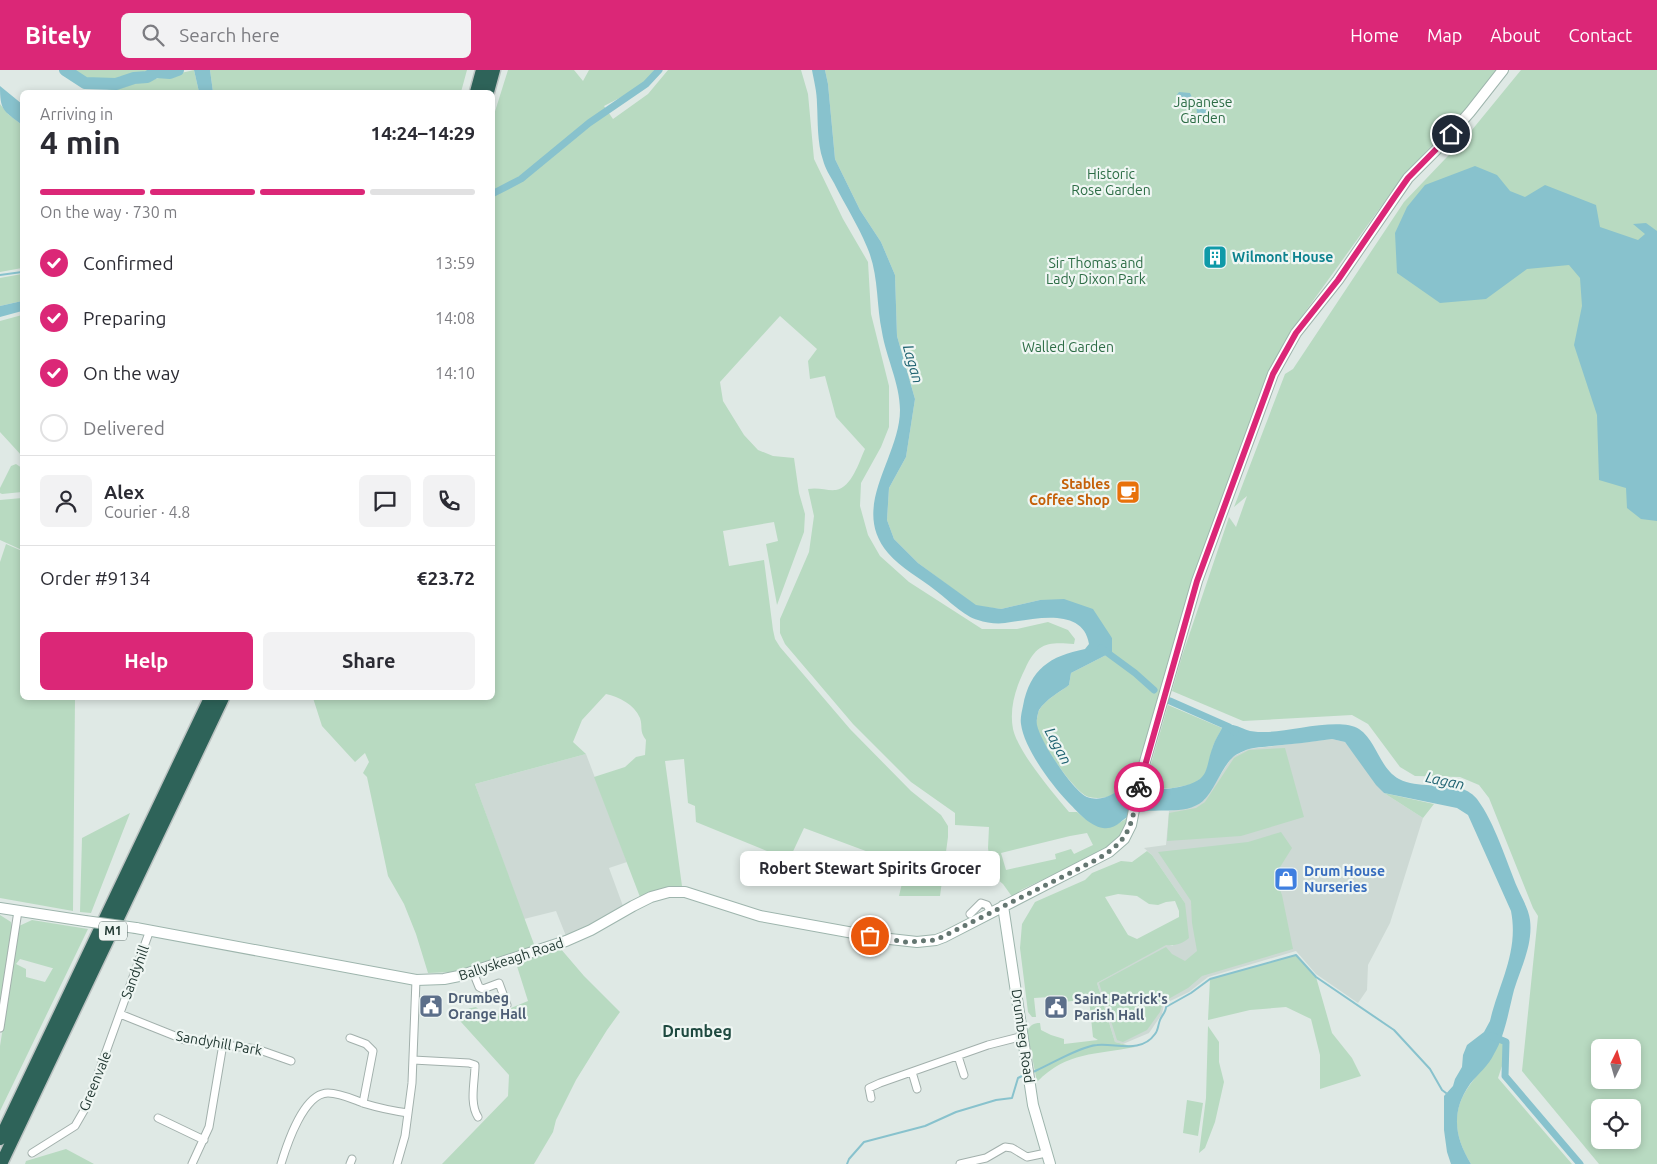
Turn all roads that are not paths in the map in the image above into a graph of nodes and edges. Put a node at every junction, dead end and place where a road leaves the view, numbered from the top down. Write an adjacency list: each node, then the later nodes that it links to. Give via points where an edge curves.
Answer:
1 (482, 70): 4 (highway)
2 (494, 70): 5 (highway)
3 (1503, 70): 8 (main road, Ballyskeagh Road, via 1441,145 1408,178 1338,280 1296,333 1273,374 1197,581 1140,779 1131,825 1124,839 1109,852)
4 (477, 90)
5 (489, 90)
6 (209, 700): 33 (highway, M1)
7 (222, 700): 37 (highway, M1)
8 (1003, 906): 11 (main road, Ballyskeagh Road); 19 (main road, Drumbeg Road)
9 (0, 908): 10 (main road, Ballyskeagh Road)
10 (18, 911): 13 (main road, Ballyskeagh Road, bridge); 18 (street)
11 (991, 913): 12 (street, via 987,905 980,904); 14 (main road, Ballyskeagh Road, via 936,940 906,942 760,916 685,892 669,892 632,906 566,941)
12 (970, 914)
13 (150, 930): 15 (main road, Ballyskeagh Road); 17 (street, Sandyhill)
14 (473, 972): 15 (main road, Ballyskeagh Road, via 444,979); 16 (street, via 483,989 499,983)
15 (416, 980): 24 (street)
16 (507, 1005)
17 (120, 1014): 21 (street, Sandyhill Park, via 185,1040); 35 (street, Greenvale, via 96,1082 75,1126)
18 (0, 1028)
19 (1023, 1036): 22 (street); 36 (main road, Drumbeg Road, via 1036,1117)
20 (350, 1038): 29 (street, via 366,1044 372,1051)
21 (223, 1044): 23 (street, Sandyhill Park, via 257,1049); 34 (street)
22 (958, 1056): 25 (street); 26 (street)
23 (291, 1060)
24 (414, 1060): 30 (street); 31 (street, via 475,1065 474,1100)
25 (912, 1072): 27 (street); 28 (street, via 869,1088)
26 (964, 1075)
27 (917, 1089)
28 (871, 1098)
29 (363, 1103): 30 (street); 39 (street, via 328,1093 316,1096 299,1120)
30 (408, 1113): 40 (street)
31 (478, 1117)
32 (158, 1118): 34 (street)
33 (0, 1139)
34 (204, 1140): 38 (street)
35 (32, 1153)
36 (1046, 1153): 41 (street, via 1027,1157 1005,1147 986,1158); 42 (main road, Drumbeg Road)
37 (2, 1164)
38 (192, 1164)
39 (281, 1164)
40 (397, 1164)
41 (960, 1164)
42 (1050, 1164)

